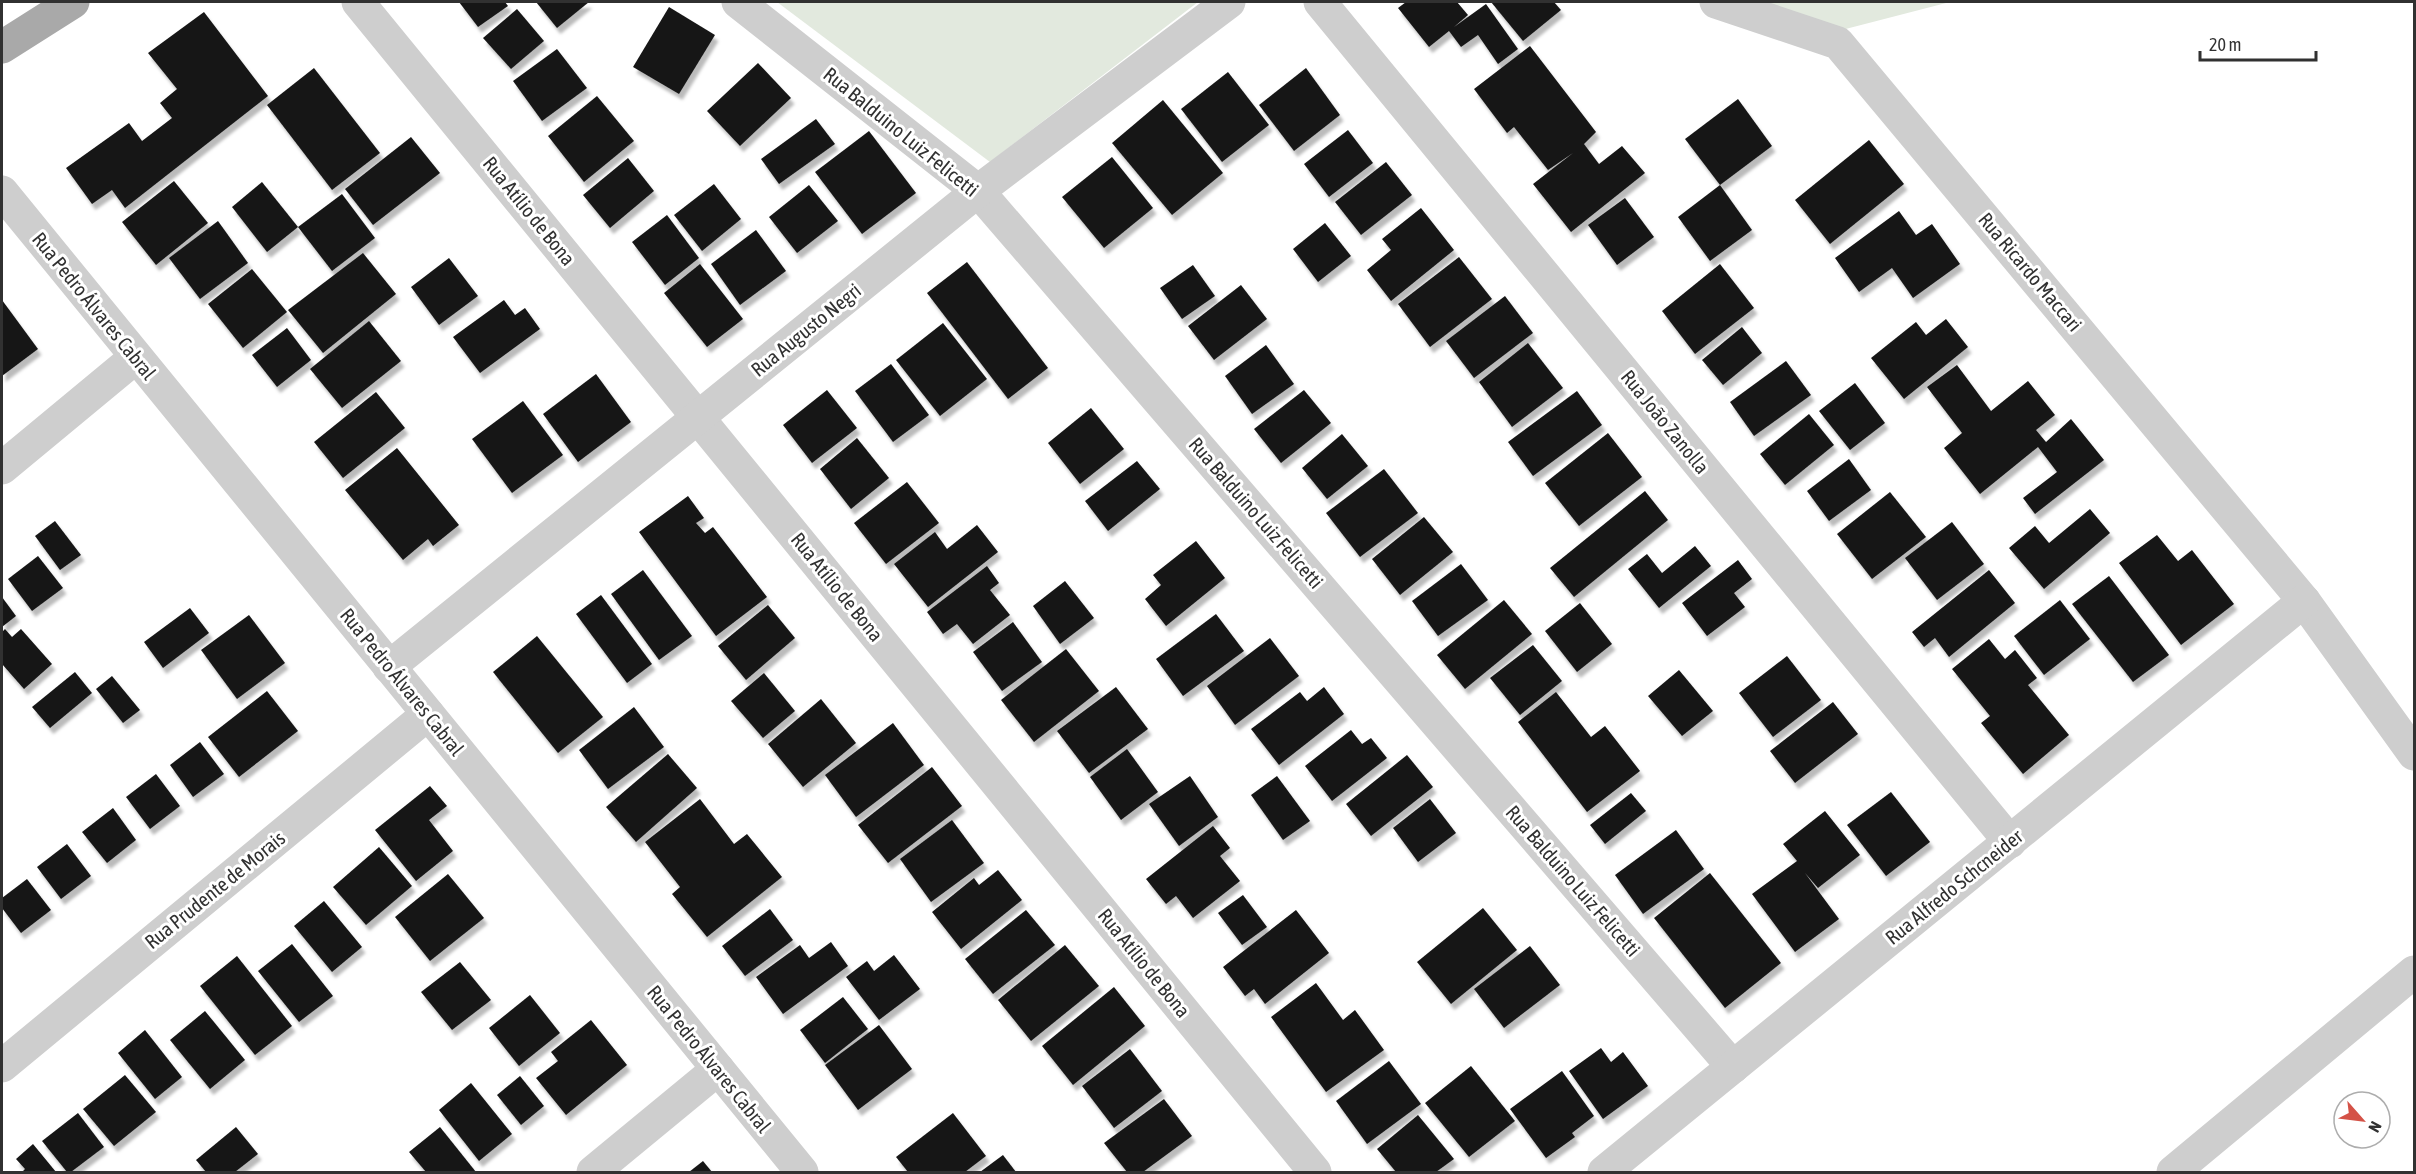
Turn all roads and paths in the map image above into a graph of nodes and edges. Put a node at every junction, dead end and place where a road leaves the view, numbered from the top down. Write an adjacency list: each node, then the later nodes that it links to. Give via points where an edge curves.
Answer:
1 (73, 2): 7 (main road)
2 (358, 2): 11 (street, Rua Atílio de Bona)
3 (738, 2): 8 (street, Rua Balduino Luiz Felicetti)
4 (1229, 2): 8 (street, Rua Augusto Negri)
5 (1320, 2): 17 (street, Rua João Zanolla)
6 (1716, 2): 13 (street, Rua Ricardo Maccari, via 1838,43)
7 (2, 47)
8 (978, 191): 11 (street, Rua Augusto Negri); 20 (street, Rua Balduino Luiz Felicetti)
9 (2, 192): 10 (street, Rua Pedro Álvares Cabral)
10 (136, 357): 12 (street); 14 (street, Rua Pedro Álvares Cabral)
11 (698, 417): 14 (street, Rua Augusto Negri); 24 (street, Rua Atílio de Bona)
12 (2, 468)
13 (2304, 602): 16 (street, Rua Ricardo Maccari); 17 (street, Rua Alfredo Schcneider)
14 (389, 667): 15 (street, Rua Pedro Álvares Cabral)
15 (428, 714): 19 (street, Rua Prudente de Morais); 21 (street, Rua Pedro Álvares Cabral)
16 (2415, 754)
17 (2010, 842): 20 (street, Rua Alfredo Schcneider)
18 (2415, 972): 26 (street)
19 (2, 1066)
20 (1733, 1067): 25 (street, Rua Alfredo Schcneider)
21 (718, 1069): 22 (street); 23 (street, Rua Pedro Álvares Cabral)
22 (593, 1173)
23 (802, 1173)
24 (1315, 1173)
25 (1604, 1173)
26 (2173, 1173)

